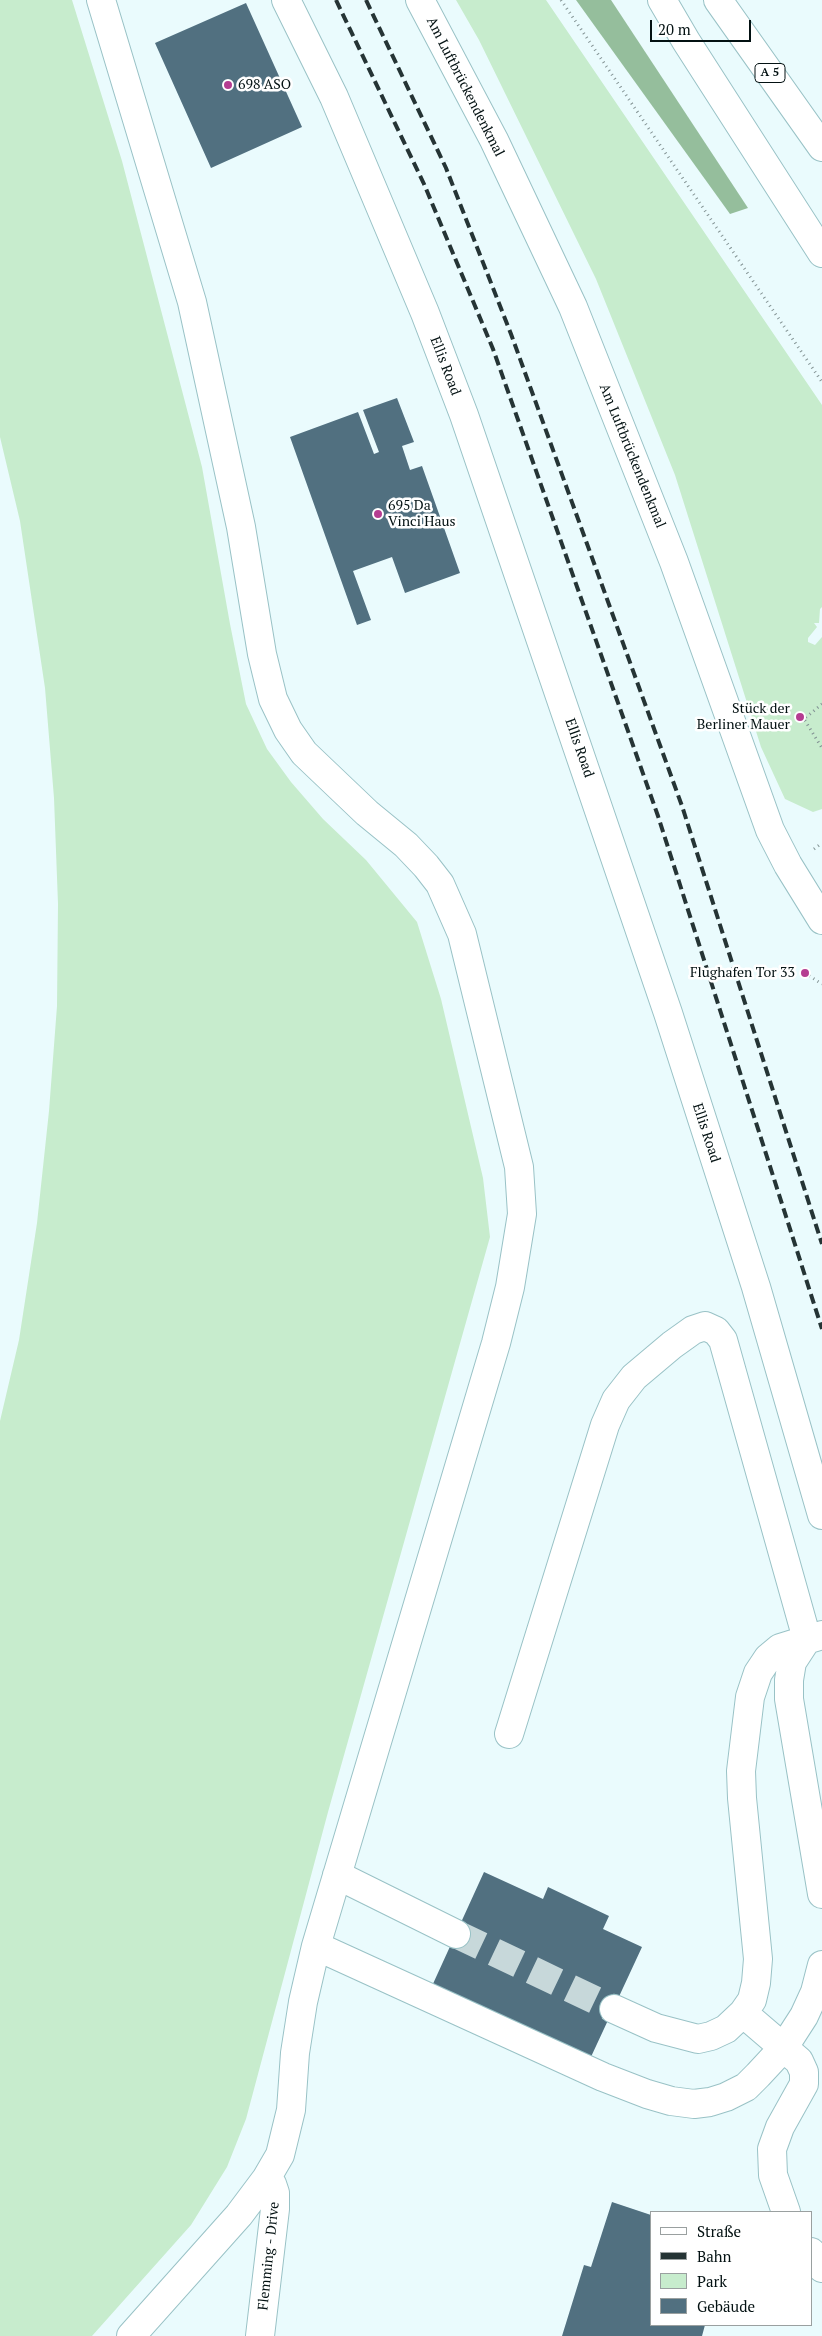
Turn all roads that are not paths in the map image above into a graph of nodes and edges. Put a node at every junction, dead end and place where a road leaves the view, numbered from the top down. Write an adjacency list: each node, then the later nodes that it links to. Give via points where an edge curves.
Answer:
1 (101, 0): 12 (main road, via 192,302 241,527 262,654 273,699 304,753 406,845 440,884 462,934 519,1167 522,1214 510,1287 496,1342)
2 (286, 0): 9 (main road, Ellis Road, via 338,106 468,425 668,1013 756,1287)
3 (420, 0): 8 (main road, Am Luftbrückendenkmal, via 494,140 572,306 674,562 770,830)
4 (662, 0): 7 (main road)
5 (718, 0): 6 (main road, A 5)
6 (822, 147)
7 (822, 253)
8 (822, 920)
9 (822, 1515)
10 (814, 1637): 11 (main road, via 723,1340 716,1331 705,1326 693,1330 672,1345 634,1377 616,1400 605,1425); 13 (main road, via 792,1662 788,1680); 18 (main road, via 780,1648 768,1658 758,1673 750,1697 743,1745 742,1798 758,1959 752,2000)
11 (509, 1734)
12 (337, 1875): 14 (main road); 15 (main road)
13 (822, 1894)
14 (456, 1934)
15 (316, 1946): 19 (main road, via 603,2077 671,2101 694,2104 726,2097 746,2087); 20 (main road, via 301,2011 286,2136 280,2155)
16 (822, 1965): 19 (main road, via 804,2016)
17 (614, 2009): 18 (main road, via 656,2028 698,2039 726,2030)
18 (743, 2013): 19 (main road)
19 (784, 2047): 21 (main road, via 799,2061 804,2072 804,2084 780,2127 772,2149 773,2175)
20 (266, 2179): 24 (main road, via 239,2215); 25 (main road, Flemming - Drive, via 275,2193 275,2209)
21 (786, 2211)
22 (812, 2253): 23 (main road)
23 (822, 2268)
24 (131, 2336)
25 (260, 2336)

